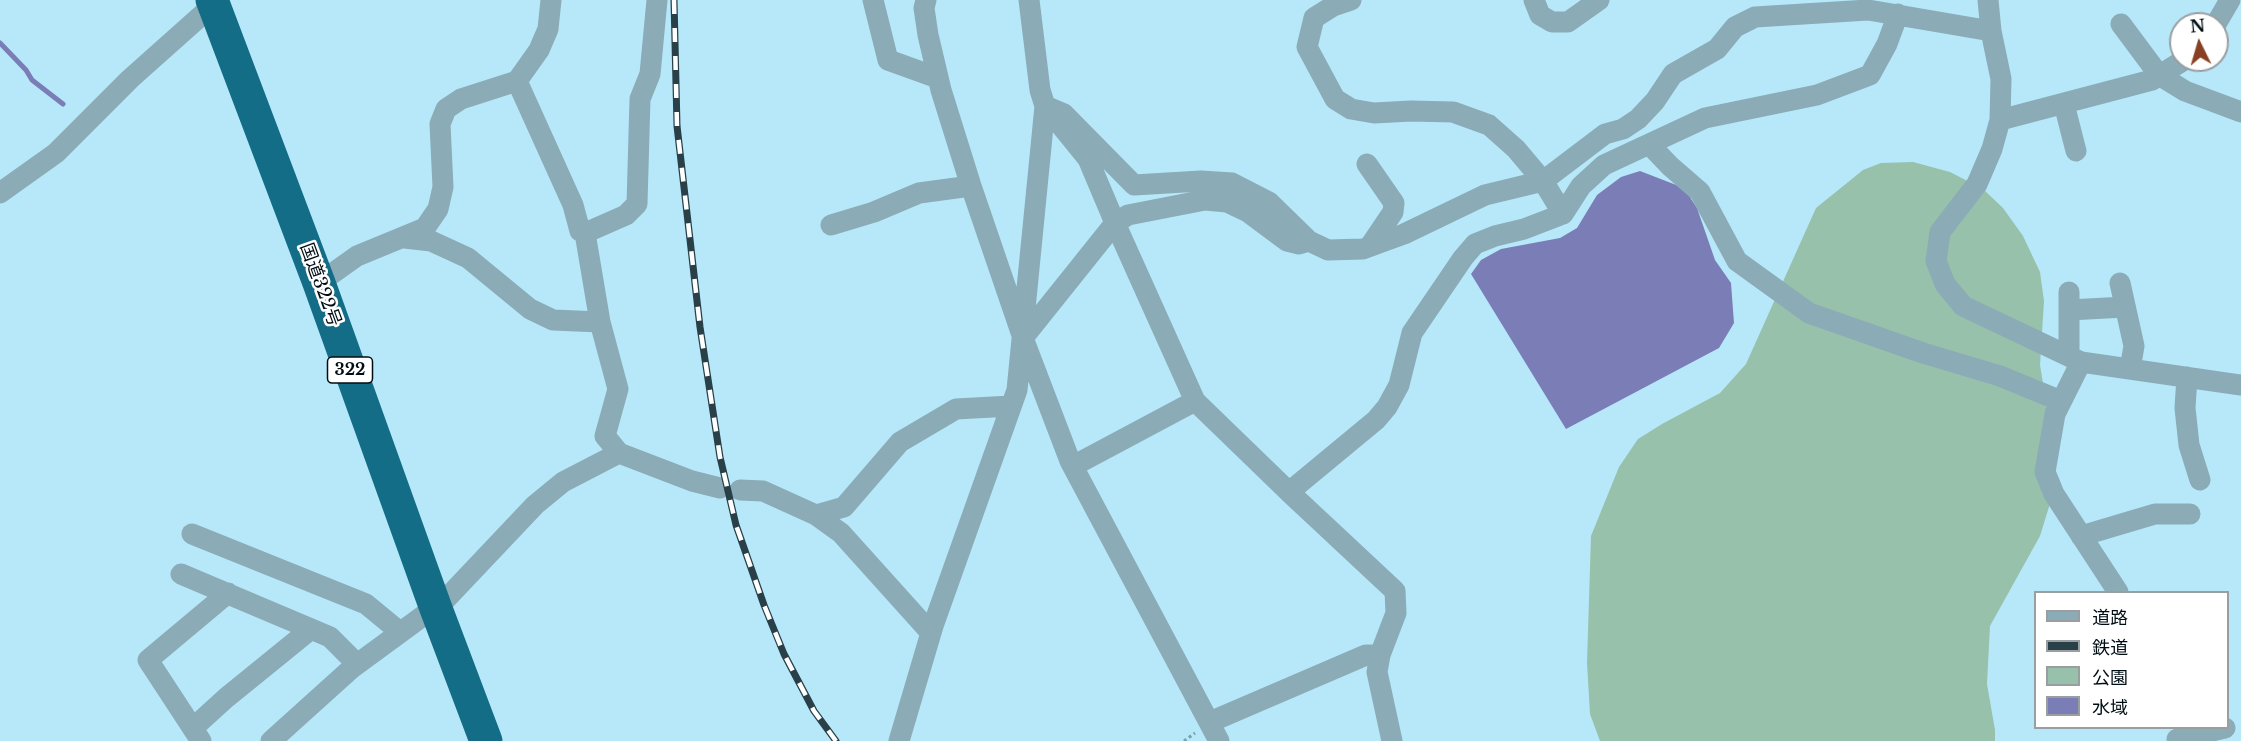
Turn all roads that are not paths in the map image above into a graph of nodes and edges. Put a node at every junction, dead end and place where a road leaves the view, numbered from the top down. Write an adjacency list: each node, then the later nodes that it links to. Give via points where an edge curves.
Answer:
1 (551, 0): 18 (street, via 548,29 539,50)
2 (657, 0): 32 (street, via 650,74 640,99 637,204 626,215)
3 (873, 0): 17 (street, via 888,60)
4 (926, 0): 17 (street, via 928,35)
5 (1029, 0): 20 (street)
6 (1351, 0): 26 (street, via 1314,18 1307,47 1335,99 1362,111 1453,112 1489,125)
7 (1534, 0): 8 (street, via 1540,15 1552,22 1568,22)
8 (1599, 0)
9 (1988, 0): 14 (street)
10 (212, 2): 28 (street, via 56,153); 36 (highway, 国道322号 / 322)
11 (1770, 8): 12 (street); 26 (street, via 1735,27 1717,49 1673,74 1638,119 1605,134)
12 (1898, 14): 14 (street); 23 (street, via 1870,75 1816,95 1705,118)
13 (2121, 24): 16 (street)
14 (1991, 32): 22 (street, via 2001,79)
15 (2169, 69): 16 (street)
16 (2159, 75): 19 (street); 21 (street, via 2185,91)
17 (938, 78): 27 (street)
18 (517, 81): 32 (street, via 573,206 580,231); 33 (street, via 461,99 446,109 440,124 443,187 438,209 425,228)
19 (2064, 104): 22 (street); 24 (street)
20 (1045, 106): 30 (street, via 1088,159); 34 (street, via 1064,114 1134,184 1232,183 1269,202); 40 (street)
21 (2241, 112)
22 (2000, 120): 41 (street, via 1977,184 1940,232 1936,261 1945,284 1963,306)
23 (1650, 145): 29 (street, via 1604,165 1581,186); 46 (street, via 1700,192 1737,261 1809,313 2000,376)
24 (2076, 151)
25 (1367, 164): 35 (street, via 1394,203 1393,212)
26 (1543, 181): 29 (street); 35 (street, via 1485,195)
27 (971, 186): 31 (street, via 918,193); 40 (street)
28 (0, 193)
29 (1563, 214): 51 (street, via 1475,244 1412,333 1400,385 1387,407)
30 (1115, 223): 34 (street, via 1128,215 1205,200 1227,202 1248,212 1287,241); 40 (street); 45 (street)
31 (831, 225)
32 (585, 233): 39 (street)
33 (401, 237): 36 (street, via 357,256); 39 (street, via 431,241 468,258 530,309 553,320)
34 (1309, 241): 35 (street, via 1328,250)
35 (1370, 246)
36 (319, 283): 59 (highway, 国道322号 / 322)
37 (2120, 283): 38 (street)
38 (2126, 307): 41 (street, via 2069,301); 42 (street, via 2134,346)
39 (600, 322): 48 (street, via 618,389 605,436)
40 (1023, 338): 47 (street, via 1017,390); 49 (street)
41 (2075, 359): 42 (street); 46 (street)
42 (2130, 369): 43 (street)
43 (2187, 377): 44 (street); 50 (street, via 2189,445)
44 (2241, 386)
45 (1195, 400): 49 (street); 51 (street)
46 (2061, 402): 55 (street, via 2055,414 2045,472)
47 (1011, 406): 53 (street, via 956,409 900,442 844,507); 62 (street)
48 (619, 453): 53 (street, via 692,481 763,491); 59 (street, via 563,482 542,499)
49 (1073, 466): 65 (street)
50 (2200, 480)
51 (1289, 492): 63 (street, via 1395,591 1396,613)
52 (2190, 514): 55 (street, via 2155,514)
53 (816, 515): 62 (street, via 841,533)
54 (192, 534): 61 (street, via 366,604)
55 (2081, 536): 57 (street)
56 (181, 574): 58 (street)
57 (2117, 591)
58 (228, 593): 60 (street); 67 (street, via 148,660)
59 (435, 606): 61 (street); 70 (highway, 国道322号 / 322)
60 (312, 629): 64 (street, via 330,636); 67 (street, via 226,698)
61 (400, 632): 64 (street)
62 (931, 633): 71 (street)
63 (1380, 655): 65 (street, via 1366,655); 73 (street, via 1377,672)
64 (357, 664): 69 (street)
65 (1210, 722): 72 (street)
66 (2215, 729): 68 (street)
67 (197, 735)
68 (2177, 736)
69 (271, 741)
70 (486, 741)
71 (899, 741)
72 (1219, 741)
73 (1392, 741)

